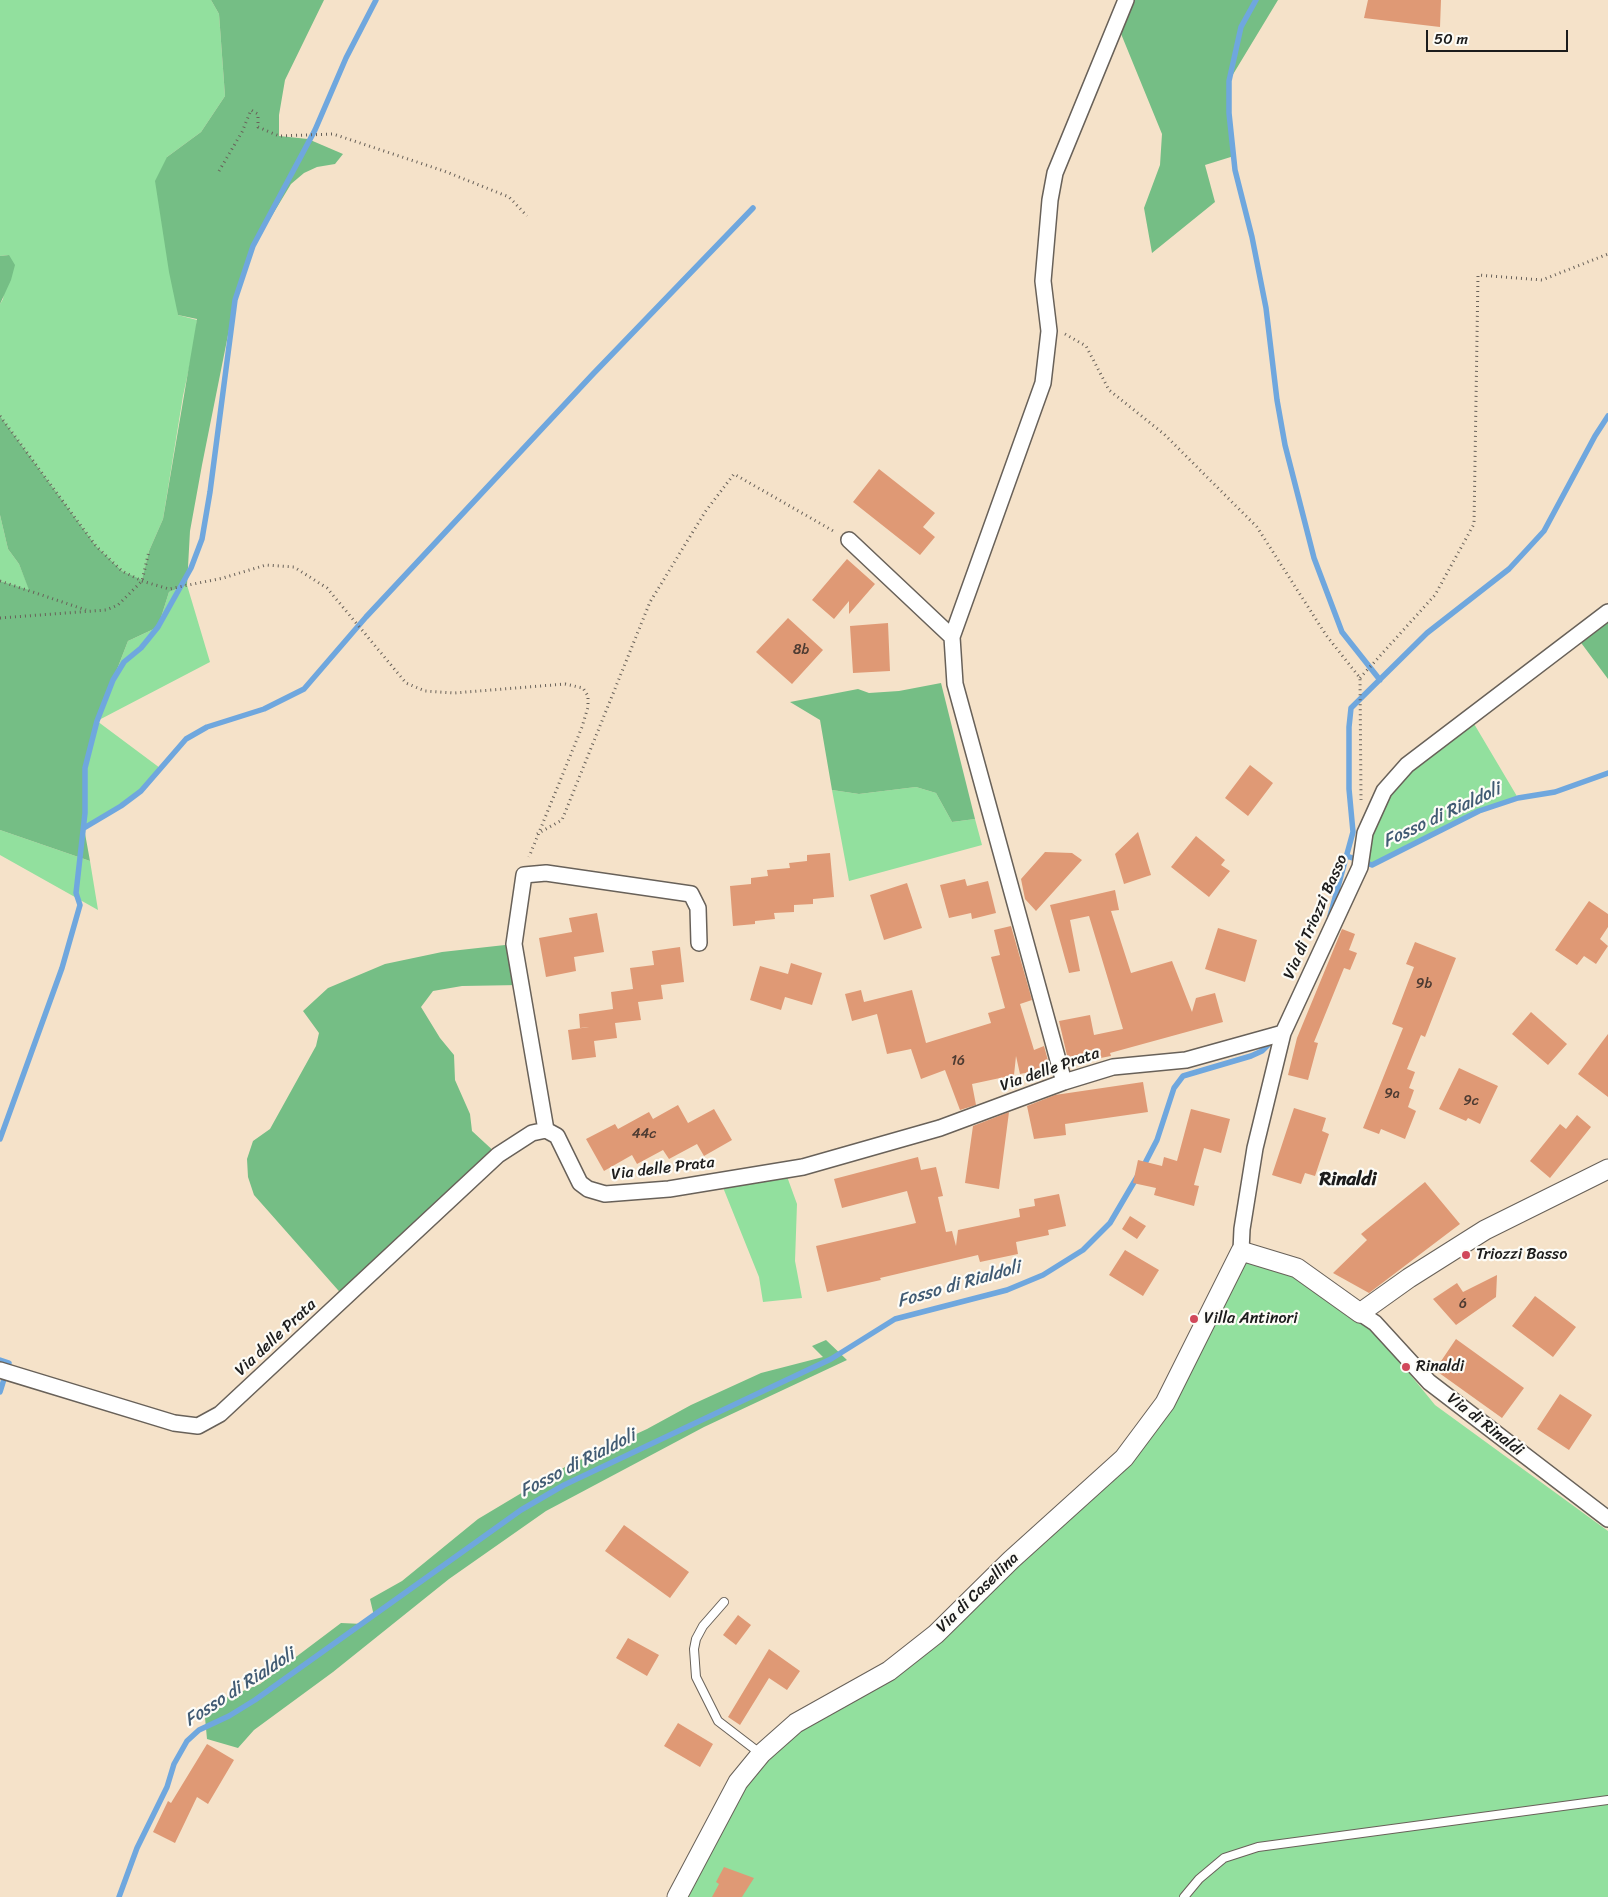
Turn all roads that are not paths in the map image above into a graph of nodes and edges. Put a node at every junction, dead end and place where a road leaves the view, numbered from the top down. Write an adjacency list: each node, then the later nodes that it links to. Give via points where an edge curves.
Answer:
1 (1126, 0): 4 (street, via 1055,173 1043,281 1049,331 1042,382)
2 (849, 540): 4 (street)
3 (1608, 612): 6 (street, Via di Triozzi Basso, via 1407,765 1384,791 1364,833 1360,867)
4 (952, 637): 7 (street, via 955,684)
5 (699, 943): 8 (street, via 698,908 691,894 546,873 524,875 514,944)
6 (1283, 1033): 7 (street, Via delle Prata, via 1186,1060 1114,1067); 10 (street, Via di Triozzi Basso, via 1255,1148)
7 (1064, 1082): 8 (street, Via delle Prata, via 940,1128 803,1167 669,1189 605,1194 588,1189 580,1183 557,1136)
8 (546, 1130): 12 (street, Via delle Prata, via 532,1133 498,1154 220,1414 198,1426 174,1423)
9 (1608, 1169): 11 (street, via 1485,1230)
10 (1241, 1251): 11 (street, Via di Rinaldi, via 1297,1268); 15 (street, Via di Casellina, via 1165,1403 1124,1458 936,1634 889,1671 796,1723)
11 (1360, 1313): 13 (street, Via di Rinaldi, via 1374,1323 1430,1382)
12 (0, 1370)
13 (1608, 1519)
14 (724, 1602): 15 (lane, via 696,1639 696,1677 718,1721)
15 (761, 1754): 17 (street, Via di Casellina, via 738,1782)
16 (1608, 1800): 18 (lane, via 1258,1847 1224,1858 1198,1879)
17 (677, 1897)
18 (1184, 1897)

